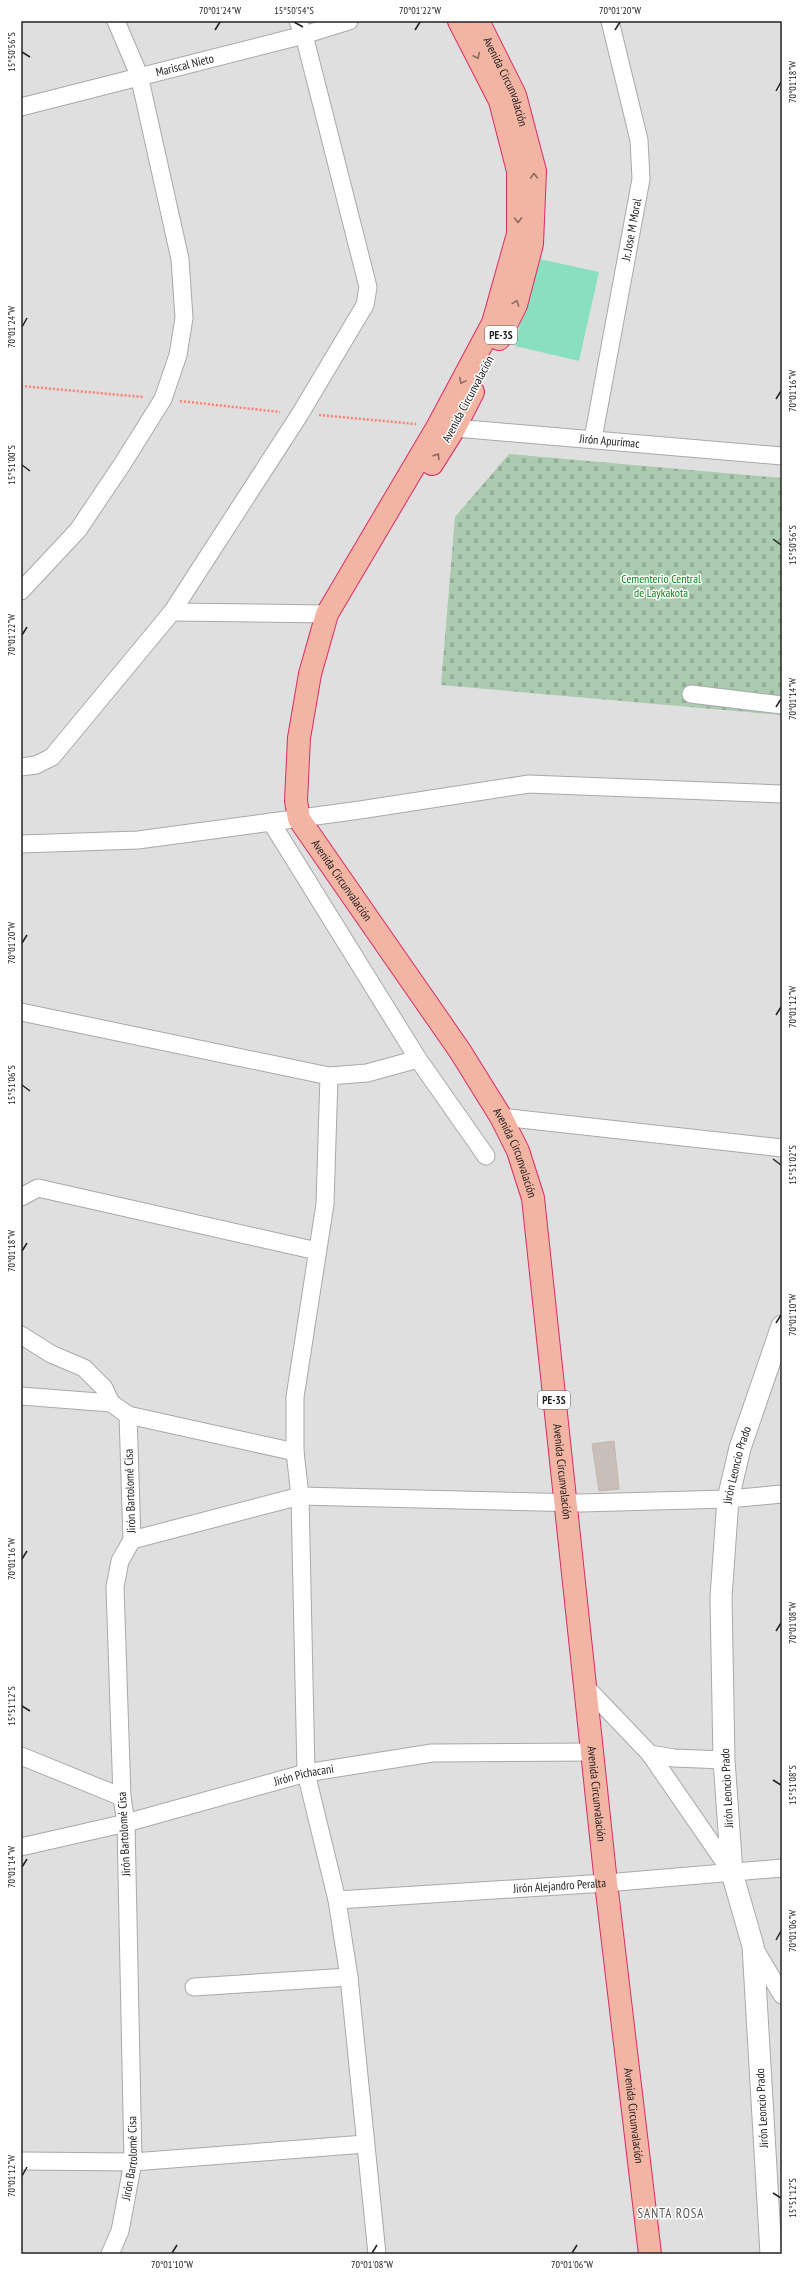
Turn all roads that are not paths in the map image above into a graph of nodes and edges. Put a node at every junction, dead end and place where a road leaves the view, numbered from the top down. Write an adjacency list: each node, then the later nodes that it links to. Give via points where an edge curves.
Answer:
1 (116, 21): 7 (street)
2 (349, 21): 6 (street, Mariscal Nieto)
3 (460, 21): 9 (highway, Avenida Circunvalación / PE-3S, one-way to 9, via 500,101 518,171 518,234 493,323)
4 (478, 21): 9 (highway, Avenida Circunvalación / PE-3S, one-way to 4, via 516,305 532,244 535,171 514,95)
5 (610, 21): 10 (street, Jr. Jose M Moral, via 639,140 641,178)
6 (301, 28): 7 (street, Mariscal Nieto); 13 (street, via 368,287 365,305 300,414)
7 (138, 76): 8 (street, Mariscal Nieto); 12 (street, via 180,259 184,318 178,355 163,399 119,469 78,530)
8 (21, 107)
9 (446, 428): 10 (street, Jirón Apurímac); 14 (highway, Avenida Circunvalación / PE-3S, via 373,560)
10 (593, 439): 11 (street, Jirón Apurímac)
11 (782, 456)
12 (21, 591)
13 (172, 612): 14 (street); 17 (street, via 52,757 36,765)
14 (327, 614): 19 (highway, Avenida Circunvalación / PE-3S, via 310,674 299,738 296,801)
15 (691, 694): 16 (street)
16 (782, 705)
17 (21, 767)
18 (782, 794): 19 (street, via 529,784)
19 (299, 819): 20 (street); 25 (highway, Avenida Circunvalación / PE-3S, via 460,1051)
20 (271, 822): 21 (street, via 138,840); 23 (street)
21 (21, 844)
22 (21, 1012): 24 (street)
23 (418, 1059): 24 (street, via 367,1073); 27 (street)
24 (329, 1076): 29 (street, via 326,1204)
25 (501, 1117): 26 (street); 39 (highway, Avenida Circunvalación / PE-3S, via 518,1151 533,1198)
26 (782, 1148)
27 (486, 1156)
28 (21, 1197): 29 (street, via 38,1188)
29 (317, 1251): 35 (street, via 295,1397)
30 (782, 1326): 38 (street, Jirón Leoncio Prado, via 740,1448)
31 (21, 1335): 33 (street, via 51,1354 84,1368 104,1388)
32 (21, 1396): 33 (street)
33 (112, 1403): 34 (street)
34 (128, 1415): 35 (street); 40 (street, Jirón Bartolomé Cisa)
35 (295, 1452): 37 (street)
36 (782, 1494): 38 (street)
37 (300, 1496): 39 (street); 40 (street); 46 (street)
38 (728, 1499): 39 (street); 45 (street, Jirón Leoncio Prado, via 721,1597)
39 (565, 1502): 41 (highway, Avenida Circunvalación / PE-3S)
40 (132, 1540): 47 (street, Jirón Bartolomé Cisa, via 120,1561 115,1587)
41 (586, 1687): 42 (highway, Avenida Circunvalación / PE-3S); 43 (street)
42 (594, 1752): 46 (street, Jirón Pichacani, via 432,1753); 52 (highway, Avenida Circunvalación / PE-3S)
43 (650, 1754): 45 (street, via 674,1758); 51 (street)
44 (21, 1756): 47 (street)
45 (724, 1760): 51 (street, Jirón Leoncio Prado)
46 (306, 1773): 48 (street, Jirón Pichacani); 53 (street)
47 (122, 1797): 48 (street, Jirón Bartolomé Cisa)
48 (126, 1823): 49 (street, Jirón Pichacani); 60 (street, Jirón Bartolomé Cisa)
49 (21, 1847)
50 (782, 1868): 51 (street, Jirón Alejandro Peralta)
51 (732, 1873): 52 (street, Jirón Alejandro Peralta); 54 (street, Jirón Leoncio Prado)
52 (606, 1883): 53 (street, Jirón Alejandro Peralta); 63 (highway, Avenida Circunvalación / PE-3S)
53 (337, 1900): 55 (street)
54 (753, 1946): 57 (street); 64 (street, Jirón Leoncio Prado)
55 (348, 1977): 56 (street); 58 (street)
56 (194, 1988)
57 (782, 1995)
58 (365, 2144): 60 (street); 62 (street)
59 (21, 2161): 60 (street)
60 (133, 2162): 61 (street, Jirón Bartolomé Cisa, via 120,2231)
61 (110, 2254)
62 (377, 2254)
63 (650, 2254)
64 (771, 2254)

